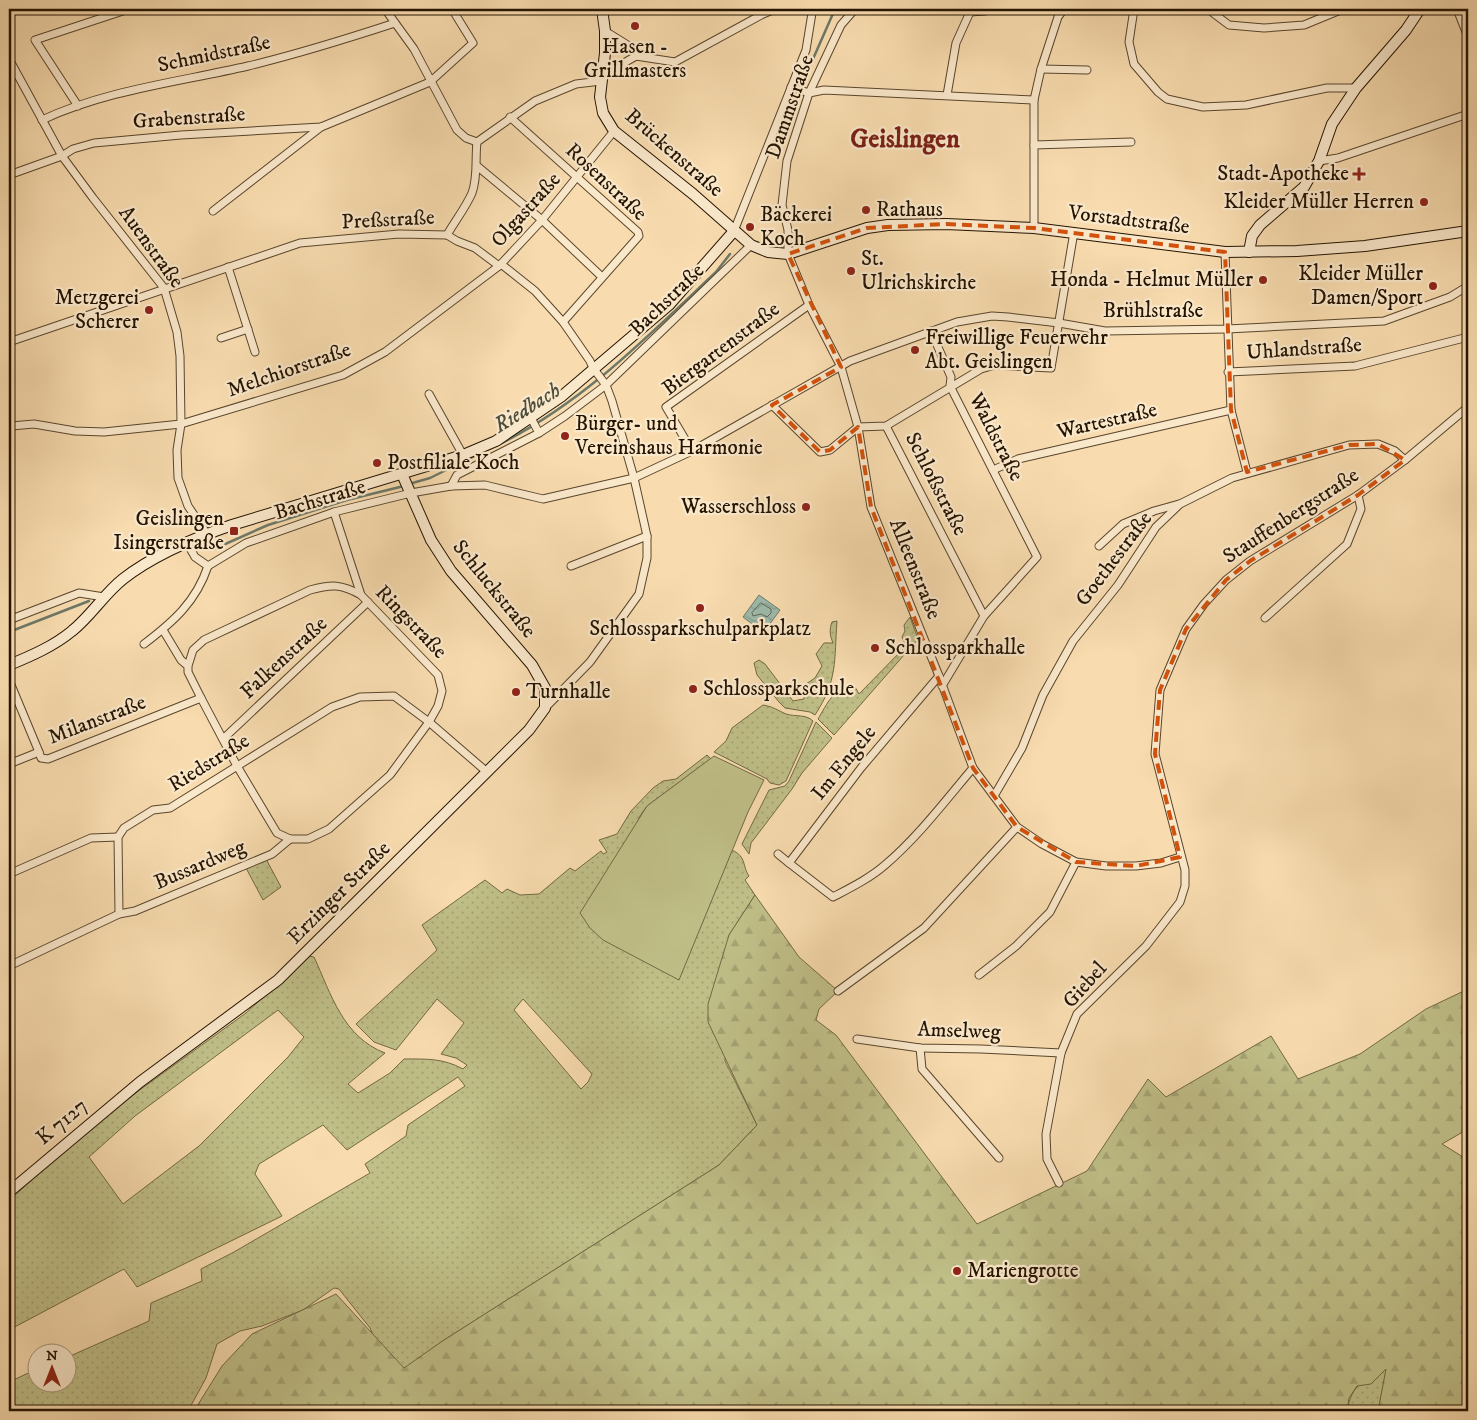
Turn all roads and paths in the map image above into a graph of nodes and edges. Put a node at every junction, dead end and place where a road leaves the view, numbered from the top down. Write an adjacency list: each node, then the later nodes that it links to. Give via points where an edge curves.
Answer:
1 (128, 9): 31 (street, via 35,40)
2 (385, 9): 17 (street)
3 (452, 9): 25 (street, Grabenstraße, via 473,44)
4 (602, 9): 18 (street, Brückenstraße)
5 (775, 9): 20 (street, via 676,62)
6 (804, 9): 16 (street)
7 (855, 9): 28 (street, Dammstraße, via 842,25)
8 (987, 9): 15 (street)
9 (1064, 9): 22 (street, via 1058,17)
10 (1134, 9): 27 (street, via 1129,42 1134,64 1167,99 1203,107 1246,105 1327,88)
11 (1212, 9): 12 (street, via 1228,25 1264,28 1304,25)
12 (1343, 9)
13 (1420, 9): 27 (street)
14 (1457, 9): 19 (street)
15 (970, 10): 29 (street, via 956,43)
16 (814, 11): 26 (street, via 806,50)
17 (395, 23): 25 (street, via 414,49); 31 (street, Schmidstraße, via 323,47 142,88)
18 (605, 31): 20 (street, via 626,44); 24 (street, Brückenstraße)
19 (1468, 38)
20 (636, 56): 24 (street)
21 (9, 59): 34 (street, Auenstraße)
22 (1041, 69): 23 (street); 30 (street)
23 (1087, 70)
24 (602, 78): 33 (street, via 576,84 535,102); 36 (street, Brückenstraße, via 600,97 603,112)
25 (430, 82): 35 (street, Grabenstraße); 37 (street, via 457,130)
26 (791, 87): 28 (street); 48 (street)
27 (1356, 88): 41 (street, via 1332,124)
28 (809, 93): 29 (street, via 824,90); 55 (street, Dammstraße, via 787,161 782,205 788,230)
29 (947, 95): 30 (street)
30 (1034, 100): 39 (street)
31 (78, 106): 34 (street, Schmidstraße)
32 (1468, 114): 41 (street, via 1338,158)
33 (510, 118): 37 (street); 44 (street, Rosenstraße)
34 (42, 120): 40 (street, Auenstraße)
35 (321, 127): 40 (street, Grabenstraße, via 94,143); 45 (street, Grabenstraße)
36 (614, 131): 44 (street, Olgastraße); 48 (street, Brückenstraße)
37 (477, 142): 42 (street)
38 (1131, 142): 39 (street)
39 (1034, 145): 47 (street)
40 (62, 156): 43 (street, Grabenstraße); 60 (street, Auenstraße)
41 (1318, 161): 54 (street, via 1304,187 1256,230)
42 (477, 166): 46 (street); 51 (street, via 472,193)
43 (9, 175)
44 (578, 178): 46 (street, Olgastraße); 58 (street, Rosenstraße, via 639,236)
45 (213, 211)
46 (542, 220): 56 (street, Olgastraße); 58 (street)
47 (1034, 228): 49 (street, Vorstadtstraße); 55 (street, Vorstadtstraße, via 888,225 867,228)
48 (734, 230): 52 (street, Brückenstraße); 73 (street, Bachstraße)
49 (1074, 232): 53 (street, Vorstadtstraße); 63 (street)
50 (1466, 232): 54 (street, Vorstadtstraße, via 1382,244)
51 (447, 235): 56 (street, Preßstraße); 57 (street, Preßstraße, via 399,234 300,243)
52 (751, 246): 55 (street, Brückenstraße); 73 (street, Bachstraße)
53 (1225, 252): 54 (street, Vorstadtstraße); 65 (street)
54 (1249, 252)
55 (788, 254): 61 (street)
56 (500, 265): 62 (street, Preßstraße, via 535,291); 79 (street, Melchiorstraße, via 385,352 343,375)
57 (228, 267): 60 (street, Preßstraße); 64 (street)
58 (602, 277): 62 (street, Rosenstraße)
59 (1468, 286): 65 (street, Brühlstraße, via 1450,297 1384,321)
60 (164, 288): 69 (street, Preßstraße); 79 (street, Auenstraße, via 177,332)
61 (809, 305): 71 (street); 84 (street, Biergartenstraße, via 666,407)
62 (564, 322): 73 (street, Preßstraße)
63 (1059, 323): 65 (street, Brühlstraße, via 1105,331); 66 (street, Brühlstraße, via 992,316); 74 (street, via 1051,368 995,365)
64 (248, 329): 68 (street); 70 (street)
65 (1227, 329): 72 (street)
66 (930, 330): 71 (street, Brühlstraße); 74 (street, Waldstraße, via 951,377)
67 (1468, 337): 72 (street, Uhlandstraße, via 1355,366)
68 (221, 338)
69 (9, 342)
70 (256, 352)
71 (840, 367): 76 (street, Brühlstraße); 83 (street)
72 (1228, 372): 78 (street)
73 (600, 378): 81 (street, Bachstraße, via 562,396); 81 (street, Bachstraße, via 565,416); 89 (street, Preßstraße)
74 (950, 386): 82 (street); 87 (street, Waldstraße)
75 (429, 394): 85 (street)
76 (772, 405): 83 (street, via 820,452 830,450); 84 (street, Brühlstraße)
77 (1468, 407): 86 (street, Stauffenbergstraße)
78 (1231, 410): 87 (street, Wartestraße, via 1018,460); 88 (street)
79 (182, 424): 80 (street, Melchiorstraße, via 104,432 34,424); 95 (street, Auenstraße, via 177,450 178,478 188,506)
80 (11, 426)
81 (535, 426): 85 (street, Bachstraße); 91 (street, Bachstraße, via 457,475)
82 (886, 426): 83 (street, Schloßstraße); 104 (street, Schloßstraße)
83 (858, 427): 111 (street, Alleenstraße, via 872,506)
84 (692, 451): 89 (street, Brühlstraße)
85 (463, 455): 90 (street, Bachstraße)
86 (1405, 460): 88 (street, Goethestraße, via 1395,451 1378,444 1349,445); 92 (street, Stauffenbergstraße)
87 (993, 470): 104 (street, Waldstraße, via 1037,557)
88 (1247, 472): 93 (street, Goethestraße)
89 (634, 478): 91 (street, Brühlstraße, via 543,499 485,485); 96 (street, Preßstraße)
90 (407, 484): 91 (street, Bachstraße); 94 (street, Bachstraße); 95 (street, Bachstraße); 115 (street, Schluckstraße, via 431,540 451,571 532,665 545,688)
91 (451, 486)
92 (1358, 495): 105 (street, via 1361,509 1347,544); 128 (street, Stauffenbergstraße, via 1250,561 1226,580 1186,629 1160,690 1155,754)
93 (1180, 504): 98 (street, via 1123,524); 123 (street, Goethestraße, via 1156,527 1118,585 1073,641 1043,695 1022,748)
94 (334, 512): 99 (street, Bachstraße, via 246,543); 101 (street)
95 (207, 534): 97 (street, Bachstraße)
96 (647, 536): 100 (street); 115 (street, Preßstraße, via 647,558 639,594 590,662)
97 (187, 543): 99 (street, via 195,557); 102 (street, Bachstraße, via 139,567)
98 (1099, 546)
99 (208, 566): 107 (street, via 194,598)
100 (571, 566)
101 (361, 595): 103 (street, Ringstraße); 110 (street, Ringstraße, via 345,586 329,585 310,590 204,640 193,650)
102 (104, 597): 106 (street, via 79,593); 109 (street, Bachstraße, via 72,631)
103 (368, 602): 116 (street, Ringstraße, via 438,675 442,691); 117 (street, Falkenstraße)
104 (984, 616): 113 (street)
105 (1265, 618)
106 (9, 620)
107 (163, 630): 108 (street); 110 (street)
108 (144, 644)
109 (9, 665)
110 (188, 666): 114 (street)
111 (939, 676): 113 (street, Alleenstraße); 130 (street, Im Engele, via 861,768)
112 (9, 680): 118 (street)
113 (942, 686): 121 (street, Alleenstraße)
114 (201, 698): 117 (street); 118 (street, Milanstraße, via 48,759 42,758)
115 (545, 708): 122 (street, Erzinger Straße / K 7127, via 529,730)
116 (429, 722): 120 (street, Riedstraße, via 394,696 360,696 332,707); 122 (street, Riedstraße); 126 (street, Ringstraße, via 390,775 329,829 308,839)
117 (223, 739): 120 (street)
118 (39, 752): 119 (street, Milanstraße)
119 (9, 764)
120 (237, 766): 125 (street, Riedstraße, via 170,808 153,810 124,828); 126 (street, via 276,833)
121 (972, 768): 123 (street, Alleenstraße); 130 (street, via 923,827 886,865 861,883 833,897)
122 (487, 772): 139 (street, Erzinger Straße / K 7127, via 278,980)
123 (994, 796): 124 (street, Alleenstraße)
124 (1017, 827): 129 (street, Alleenstraße); 135 (street, via 924,928)
125 (118, 837): 131 (street, via 91,838); 132 (street)
126 (290, 840): 132 (street, Bussardweg, via 272,854 135,911)
127 (778, 854): 130 (street)
128 (1180, 857): 129 (street, Alleenstraße, via 1136,866); 138 (street, Giebel, via 1185,870 1180,902 1146,946 1077,1014)
129 (1076, 862): 134 (street, via 1050,912 1016,946)
130 (789, 863)
131 (9, 874)
132 (119, 914): 133 (street)
133 (9, 966)
134 (979, 975)
135 (838, 991)
136 (857, 1039): 137 (street, Amselweg)
137 (920, 1048): 138 (street, Amselweg); 140 (street, via 922,1069)
138 (1061, 1053): 141 (street, Giebel, via 1046,1134 1047,1159)
139 (140, 1082): 142 (street, K 7127 / K 7127)
140 (999, 1158)
141 (1058, 1183)
142 (9, 1192)

